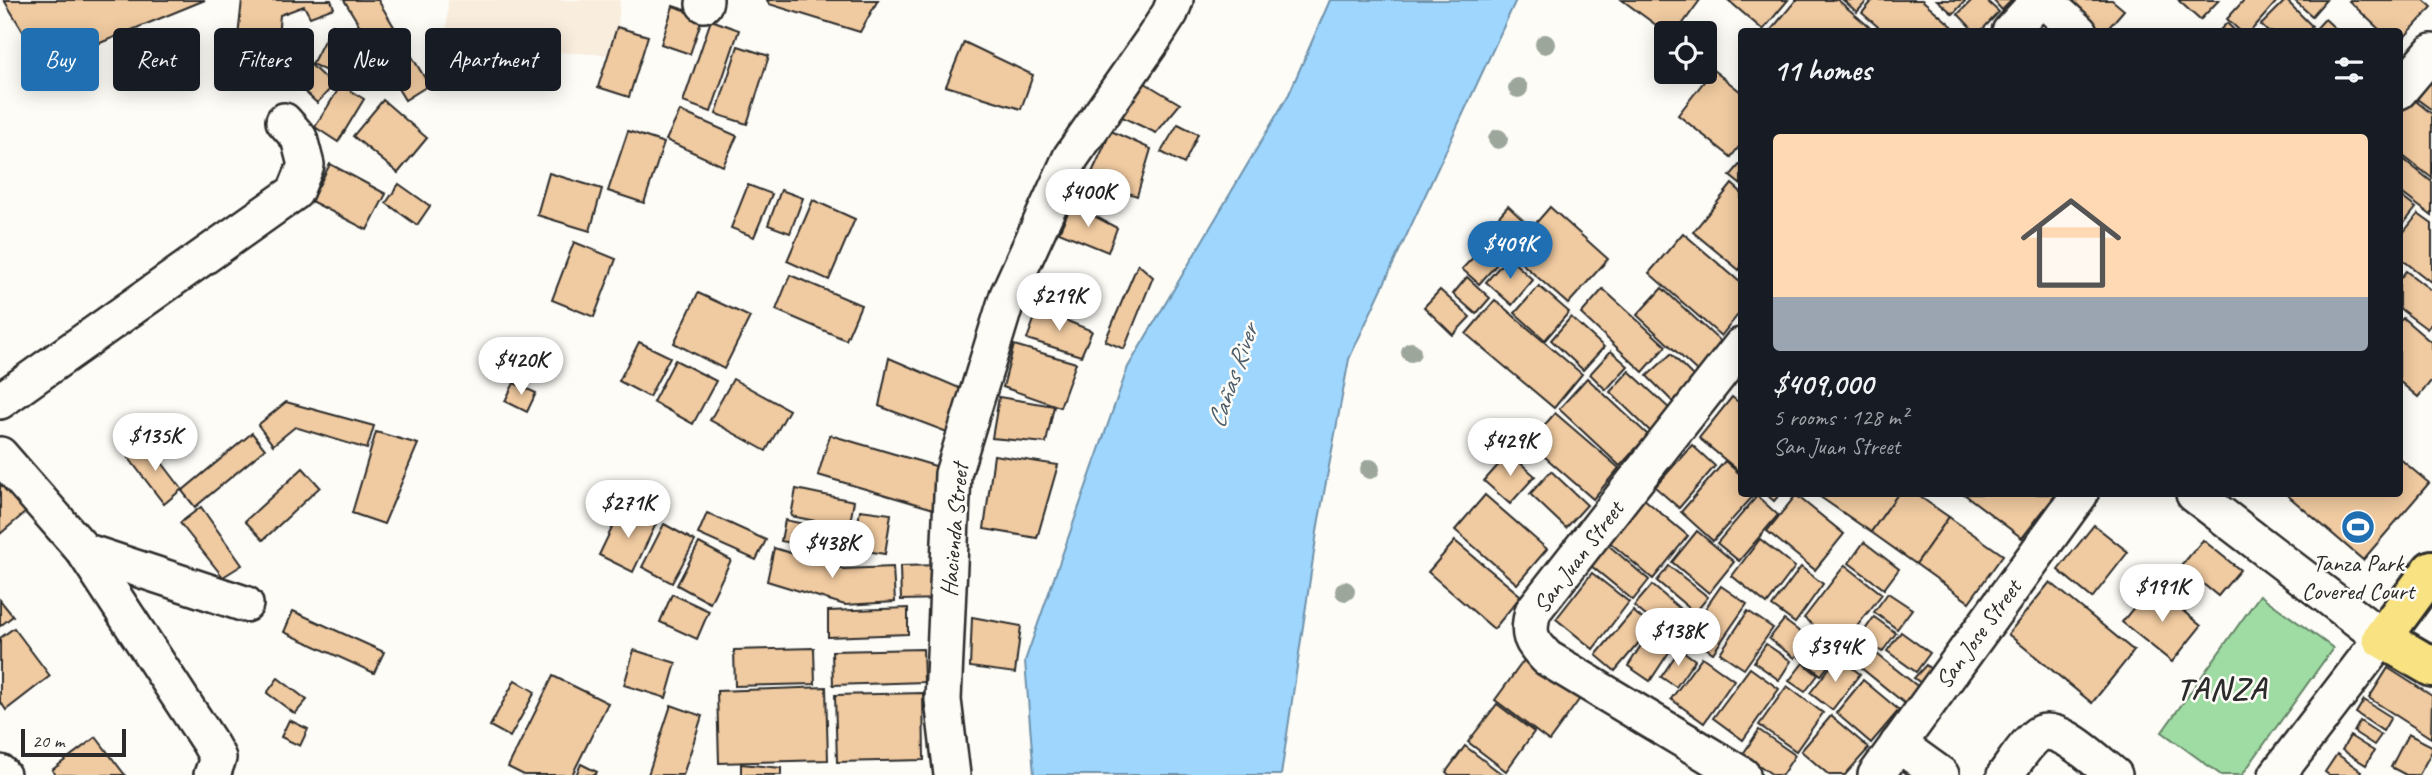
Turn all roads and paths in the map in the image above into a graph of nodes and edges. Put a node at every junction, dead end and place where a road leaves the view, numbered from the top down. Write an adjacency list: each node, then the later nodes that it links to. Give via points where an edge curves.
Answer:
1 (1175, 0): 20 (street, Hacienda Street, via 1071,157 1008,295 953,474 943,700)
2 (2041, 0): 3 (street); 4 (street)
3 (2014, 28)
4 (2074, 28)
5 (2432, 52): 6 (street)
6 (2403, 86)
7 (284, 121): 9 (street, via 299,138 306,166 295,192)
8 (1738, 350): 21 (street, San Juan Street, via 1533,611 1529,628 1535,645 1547,658)
9 (0, 401)
10 (0, 455): 13 (street)
11 (2078, 497): 18 (street, San Jose Street)
12 (2198, 497): 16 (street)
13 (84, 551): 15 (street); 19 (street, via 209,742 218,758)
14 (2432, 570): 16 (main road)
15 (245, 604)
16 (2382, 638): 17 (main road); 26 (street)
17 (2432, 667)
18 (1898, 744): 22 (street, San Jose Street); 23 (street)
19 (212, 775)
20 (953, 775)
21 (1742, 775)
22 (1876, 775)
23 (1941, 775)
24 (2005, 775): 25 (street, via 2036,735 2046,730 2058,733)
25 (2114, 775)
26 (2277, 775)

